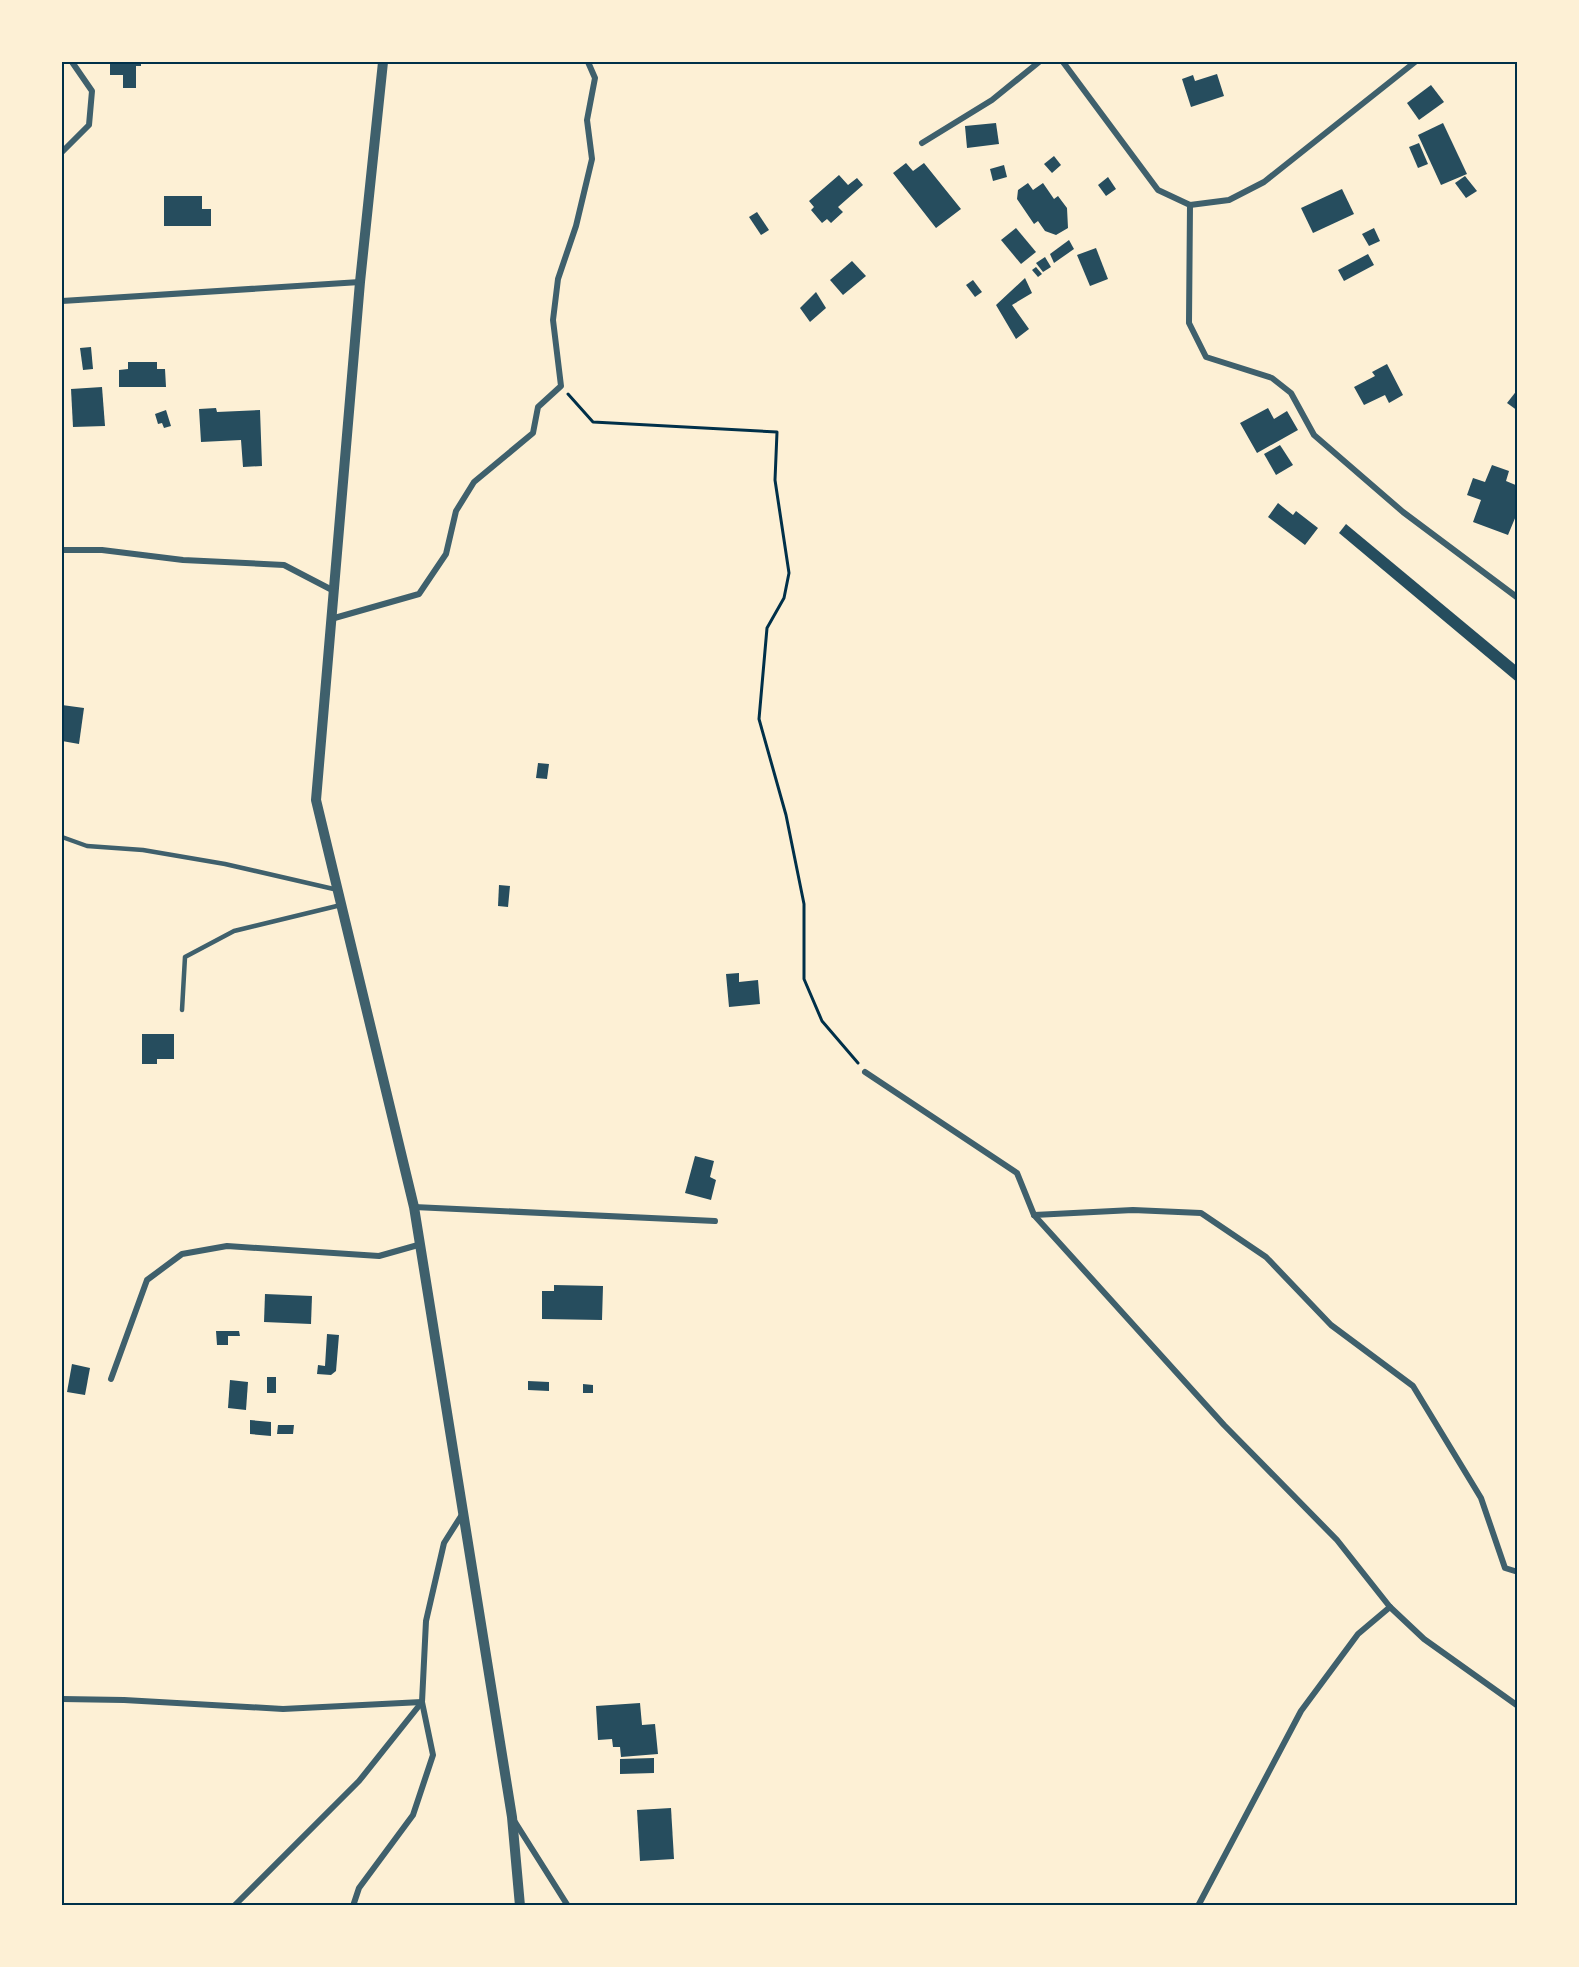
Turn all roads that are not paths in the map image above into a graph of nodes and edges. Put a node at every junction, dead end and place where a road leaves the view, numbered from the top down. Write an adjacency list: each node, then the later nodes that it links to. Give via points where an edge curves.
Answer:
1 (72, 62): 8 (street, via 92,91 89,125)
2 (383, 62): 10 (street)
3 (588, 62): 15 (street, via 595,78 587,120 592,159 558,279 553,320 561,386 538,407 532,433 474,482 456,511 446,555 419,594)
4 (1039, 62): 7 (street, via 992,100)
5 (1063, 62): 9 (street, via 1158,190)
6 (1415, 62): 9 (street, via 1264,182 1229,200)
7 (922, 143)
8 (62, 152)
9 (1190, 205): 14 (street, via 1189,323 1206,357 1272,378 1291,393 1314,435 1403,512)
10 (360, 282): 11 (street); 13 (street)
11 (62, 301)
12 (62, 550): 13 (street, via 102,549 183,560 284,565)
13 (334, 591): 15 (street)
14 (1518, 598)
15 (331, 619): 17 (street, via 316,801)
16 (62, 837): 17 (lane, via 87,846 184,857)
17 (338, 890): 18 (street)
18 (341, 904): 19 (lane, via 234,931 185,957); 21 (street)
19 (182, 1010)
20 (865, 1072): 22 (street, via 1017,1173)
21 (414, 1207): 23 (street); 24 (street)
22 (1034, 1215): 27 (street, via 1133,1210 1201,1213 1266,1257 1331,1324 1413,1386 1481,1498 1505,1568); 28 (street, via 1224,1425 1337,1540)
23 (715, 1221)
24 (418, 1245): 25 (street, via 379,1257 227,1246 182,1254 147,1280); 26 (street)
25 (111, 1379)
26 (464, 1512): 30 (street, via 444,1543 426,1622); 32 (street)
27 (1518, 1572)
28 (1390, 1606): 31 (street, via 1424,1640); 37 (street, via 1358,1634 1301,1711)
29 (62, 1699): 30 (street, via 283,1709)
30 (422, 1702): 33 (street, via 359,1781); 34 (street, via 433,1755 413,1815 359,1888)
31 (1518, 1706)
32 (512, 1817): 35 (street); 36 (street)
33 (234, 1905)
34 (353, 1905)
35 (520, 1905)
36 (568, 1905)
37 (1198, 1905)

